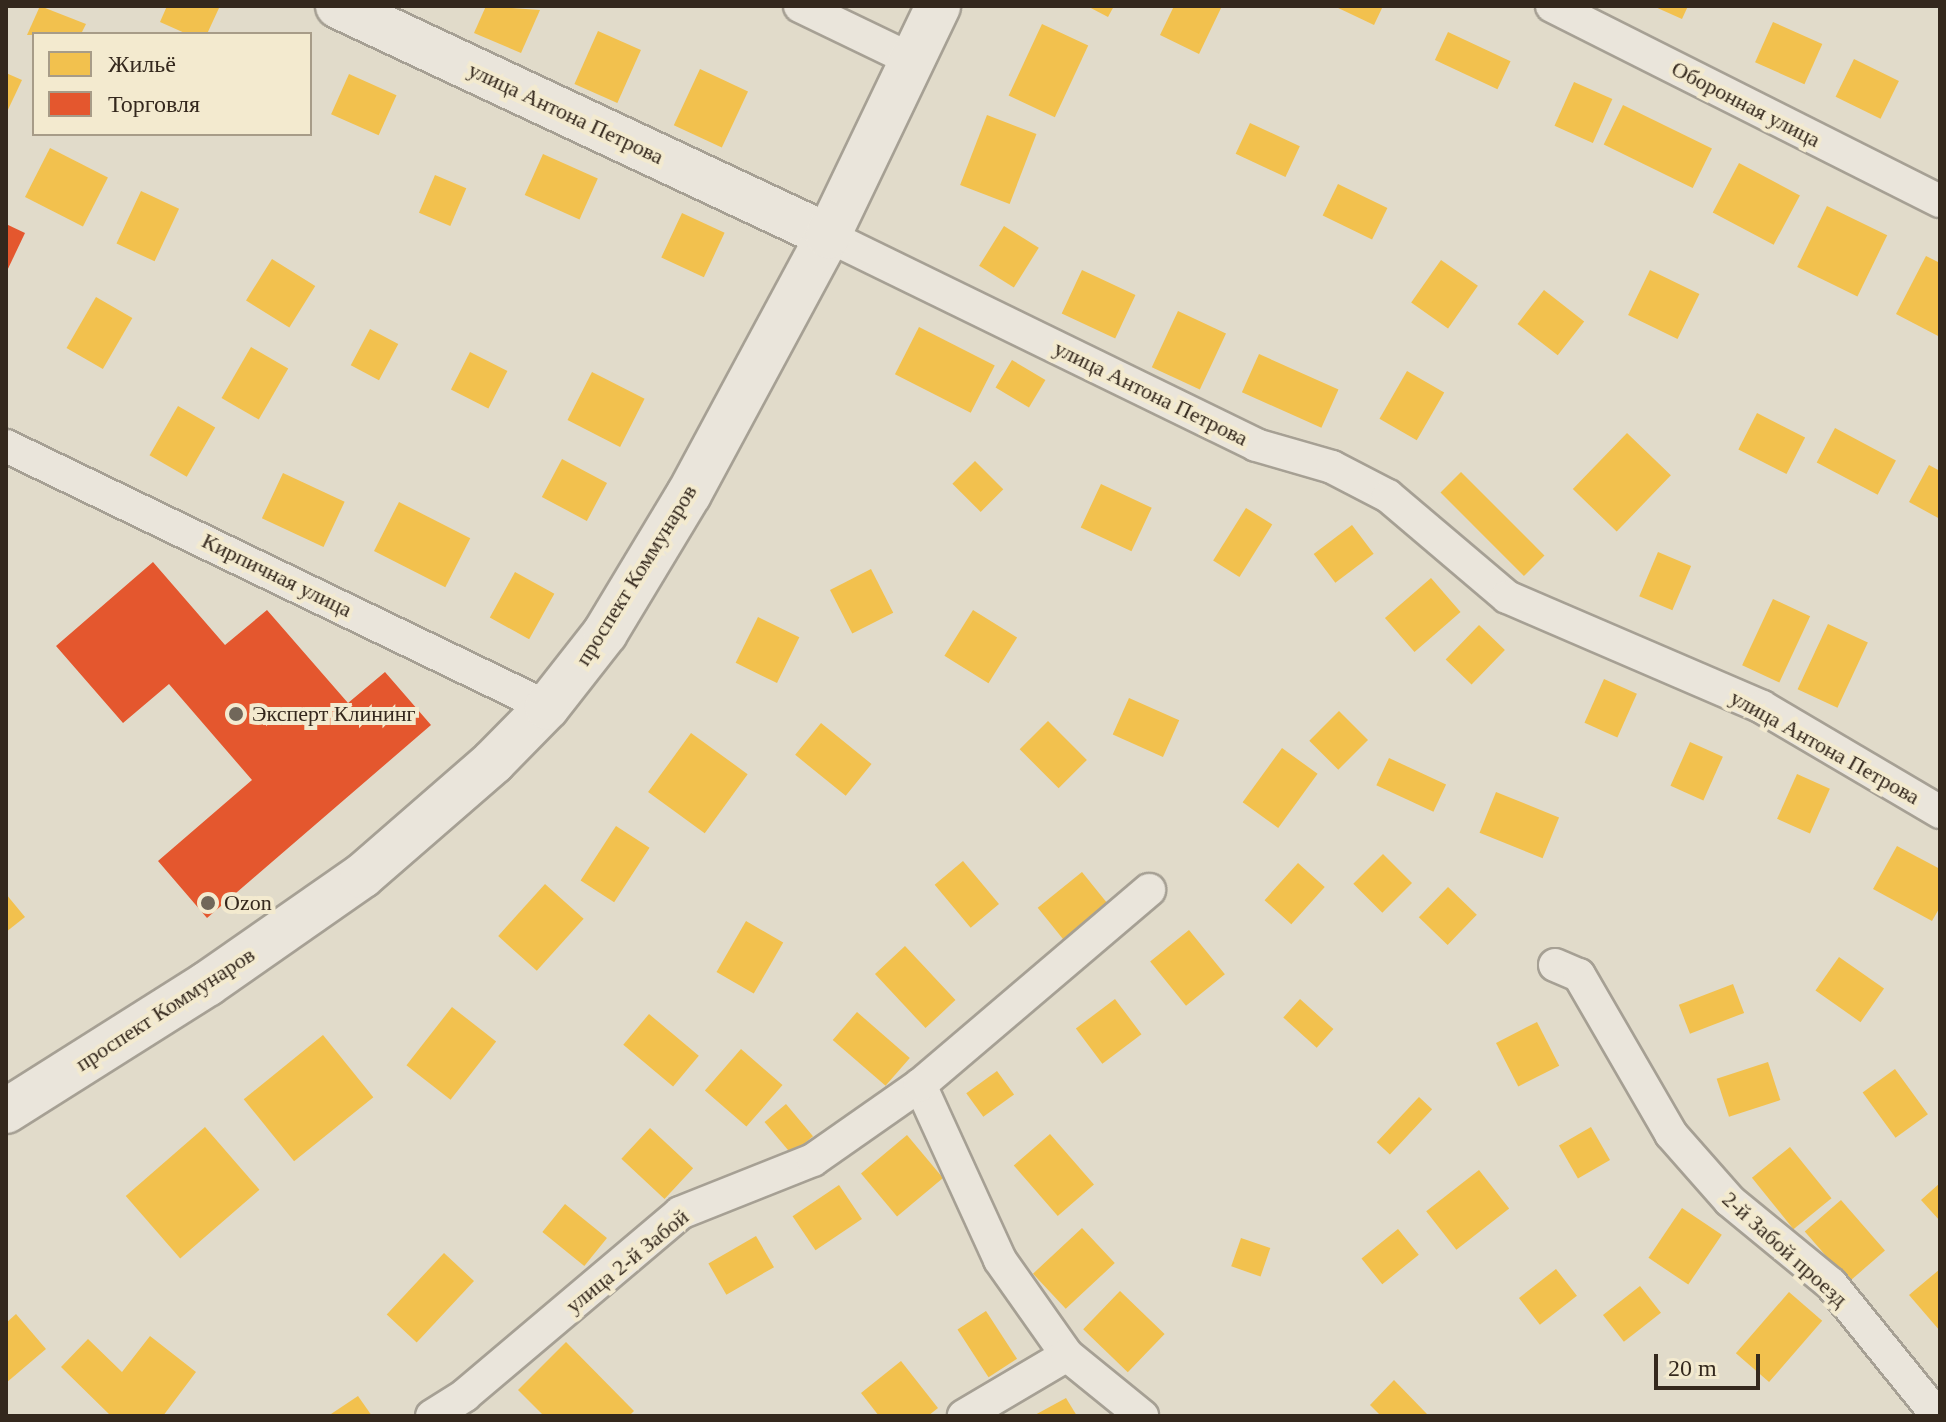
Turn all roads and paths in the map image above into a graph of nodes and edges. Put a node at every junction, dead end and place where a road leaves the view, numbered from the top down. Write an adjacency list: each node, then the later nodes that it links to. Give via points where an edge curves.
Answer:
1 (338, 6): 7 (street, улица Антона Петрова)
2 (800, 6): 5 (street)
3 (938, 6): 5 (street, проспект Коммунаров)
4 (1552, 6): 6 (street, Оборонная улица)
5 (912, 60): 7 (street, проспект Коммунаров)
6 (1940, 201)
7 (828, 236): 9 (street, проспект Коммунаров, via 682,507 605,633); 10 (street, улица Антона Петрова, via 1256,445 1346,474 1388,496 1507,597 1762,707)
8 (6, 446): 9 (street, Кирпичная улица)
9 (547, 707): 14 (street, проспект Коммунаров, via 493,762 362,876 207,984)
10 (1940, 812)
11 (1149, 890): 13 (street, улица 2-й Забой)
12 (1555, 965): 19 (street, 2-й Забой проезд, via 1579,975 1671,1134 1730,1201 1831,1284)
13 (920, 1085): 15 (street, via 1000,1260); 16 (street, улица 2-й Забой, via 813,1160 680,1213 465,1395)
14 (6, 1111)
15 (1067, 1355): 17 (street); 18 (street)
16 (432, 1416)
17 (964, 1416)
18 (1142, 1416)
19 (1938, 1416)

